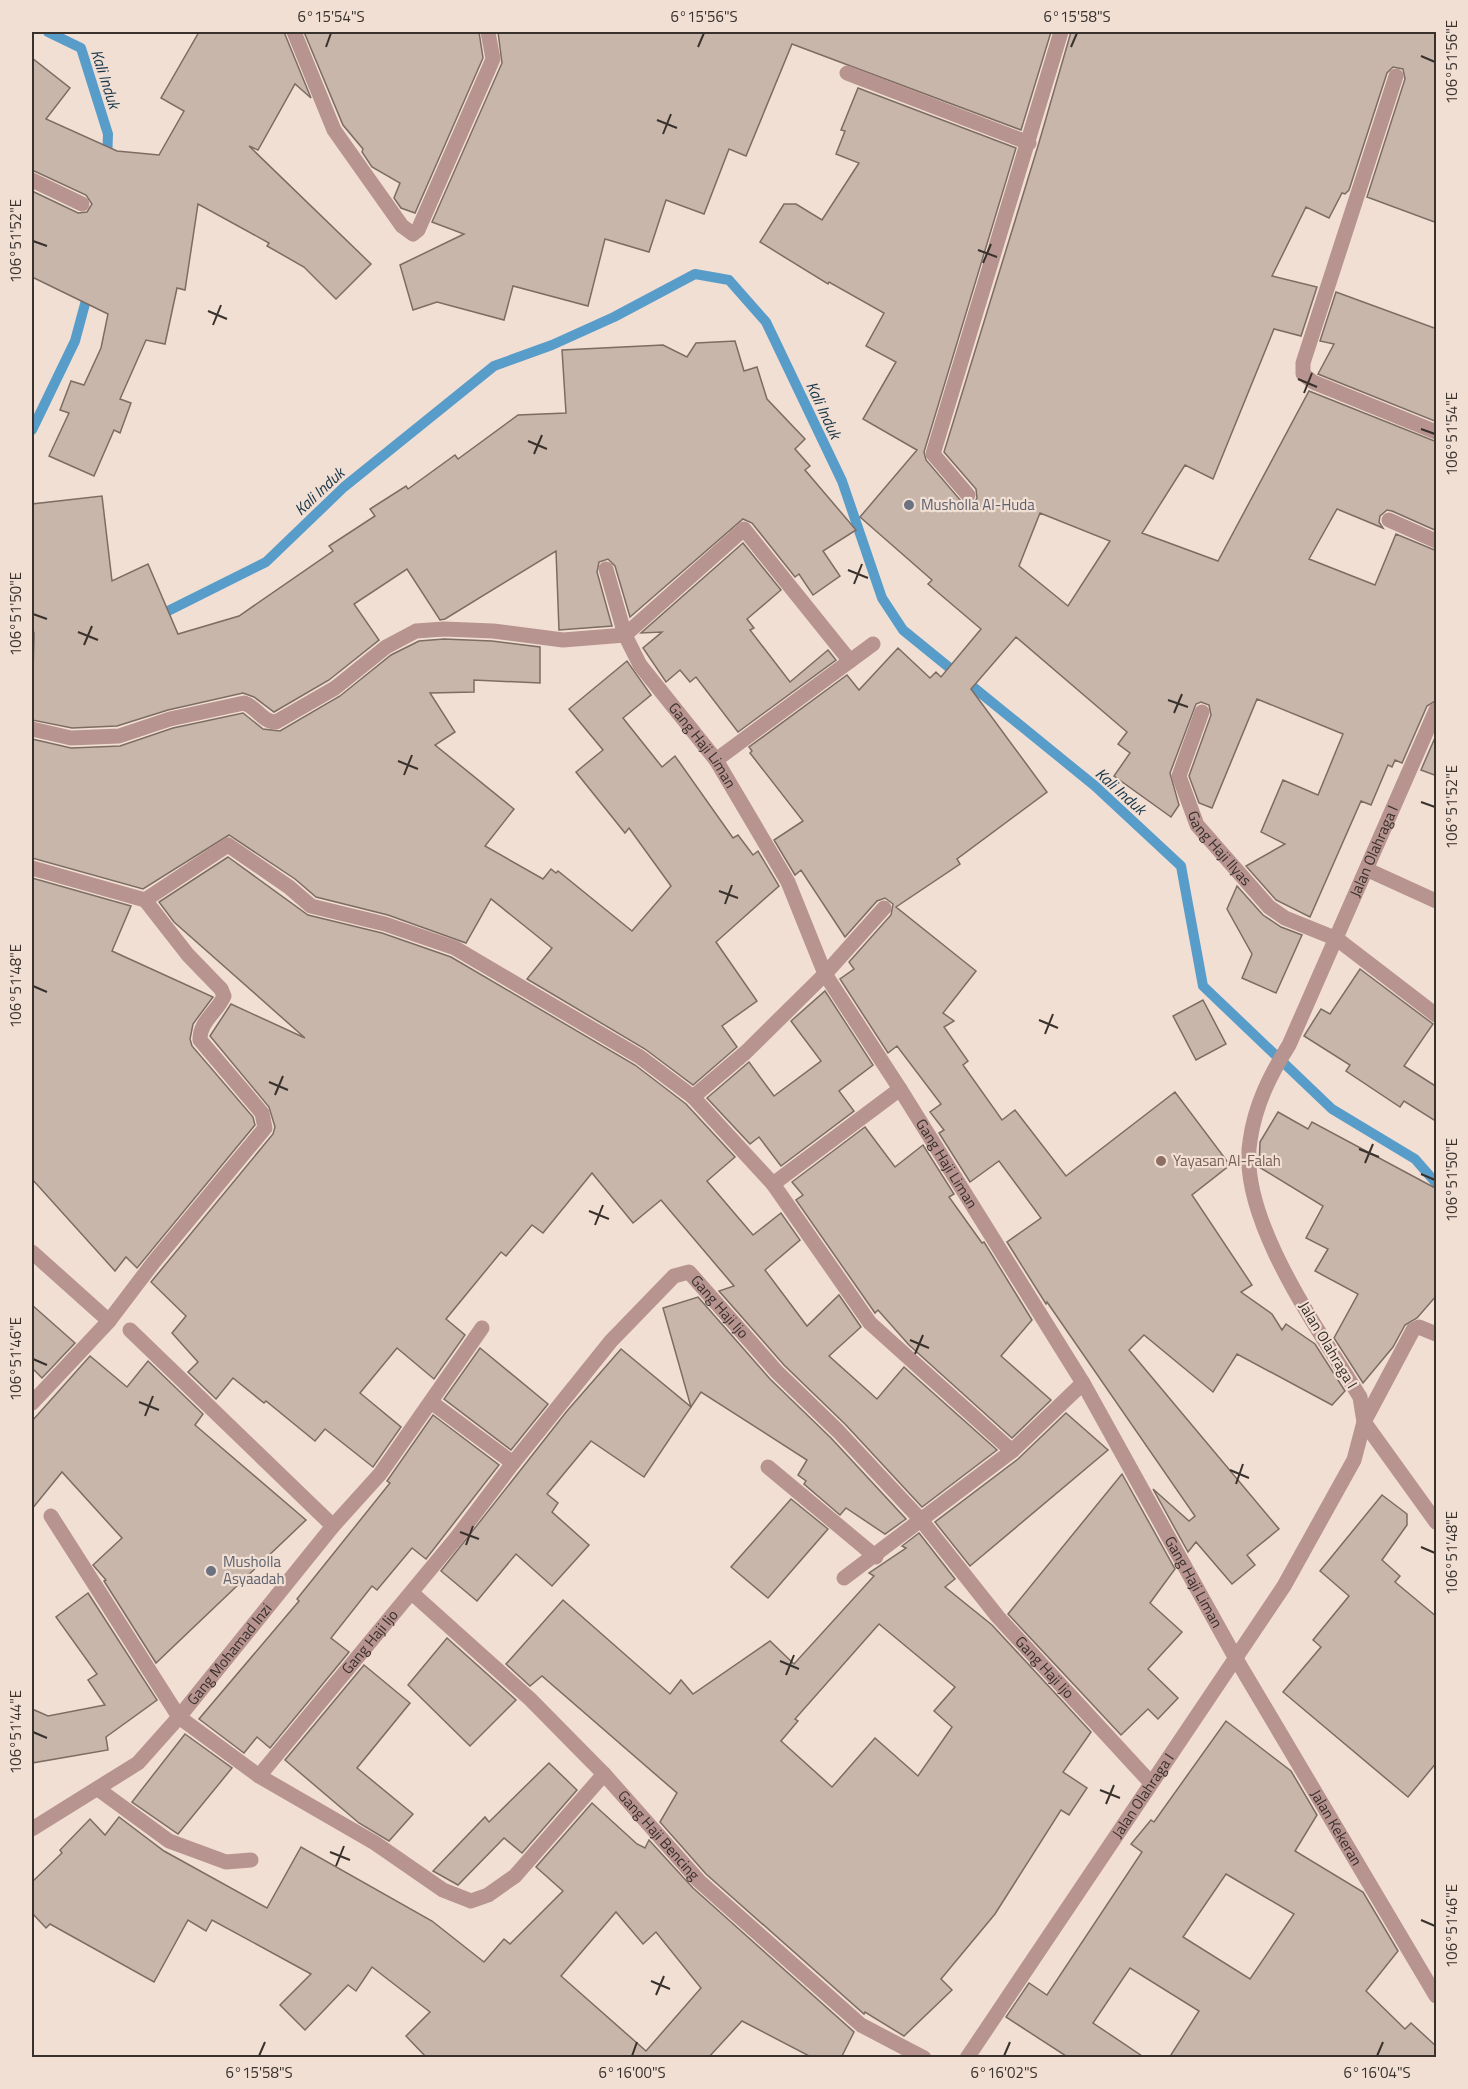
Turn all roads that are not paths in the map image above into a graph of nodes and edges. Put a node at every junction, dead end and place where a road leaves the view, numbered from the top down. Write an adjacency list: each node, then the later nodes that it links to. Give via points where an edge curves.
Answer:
1 (294, 32): 2 (street, via 334,130 402,226 413,234 493,59)
2 (488, 32)
3 (1061, 32): 6 (street)
4 (847, 73): 6 (street)
5 (1396, 76): 9 (street, via 1303,363 1303,374 1313,382)
6 (1029, 143): 10 (street, via 933,454)
7 (32, 180): 8 (street)
8 (82, 204)
9 (1437, 432)
10 (968, 495)
11 (1389, 520): 12 (street)
12 (1437, 541)
13 (606, 569): 14 (street, Gang Haji Liman)
14 (625, 635): 16 (street, via 744,529); 19 (street, via 563,640 494,631 416,631 395,642 335,688 276,722 265,719 244,703 170,719 119,736 71,738); 20 (street, Gang Haji Liman, via 650,678)
15 (873, 644): 16 (street)
16 (850, 661): 20 (street)
17 (1437, 710): 22 (street, Jalan Olahraga I)
18 (1202, 712): 26 (street, Gang Haji Ilyas, via 1179,776 1197,825 1269,907)
19 (32, 729)
20 (716, 760): 27 (street, Gang Haji Liman, via 788,882)
21 (32, 868): 23 (street)
22 (1368, 870): 24 (street); 26 (street, Jalan Olahraga I)
23 (145, 900): 30 (street, via 228,845 311,906 385,924 455,948 640,1057); 33 (street, via 188,955 221,989 222,1002 202,1028 200,1040 262,1113 265,1128)
24 (1437, 900)
25 (884, 908): 27 (street)
26 (1337, 939): 28 (street, Gang Haji Ilyas); 40 (street, Jalan Olahraga I, via 1289,1045 1267,1079 1249,1142 1251,1188 1279,1263 1360,1397)
27 (825, 974): 29 (street, Gang Haji Liman); 30 (street, via 746,1052)
28 (1437, 1015)
29 (900, 1089): 31 (street); 37 (street, Gang Haji Liman)
30 (693, 1097): 31 (street)
31 (773, 1184): 41 (street, via 870,1323)
32 (32, 1252): 33 (street)
33 (109, 1321): 39 (street)
34 (482, 1328): 38 (street, Gang Mohamad Inzi)
35 (130, 1330): 47 (street)
36 (1437, 1334): 40 (street, via 1419,1327 1413,1330)
37 (1083, 1383): 41 (street); 51 (street, Gang Haji Liman)
38 (431, 1402): 42 (street); 47 (street, Gang Mohamad Inzi, via 380,1474)
39 (32, 1403)
40 (1364, 1422): 46 (street); 51 (street, Jalan Olahraga I, via 1354,1460 1284,1586)
41 (1012, 1451): 45 (street)
42 (513, 1463): 45 (street, Gang Haji Ijo, via 611,1341 674,1276 689,1272 777,1372); 50 (street, Gang Haji Ijo)
43 (768, 1467): 48 (street)
44 (51, 1516): 52 (street)
45 (921, 1520): 48 (street); 55 (street, Gang Haji Ijo, via 998,1617)
46 (1437, 1522)
47 (333, 1526): 52 (street, Gang Mohamad Inzi)
48 (876, 1557): 49 (street)
49 (844, 1578)
50 (412, 1593): 53 (street, Gang Haji Bencing, via 530,1699); 54 (street, Gang Haji Ijo)
51 (1235, 1657): 55 (street, Jalan Olahraga I); 59 (street, Jalan Kekeran)
52 (179, 1717): 54 (street); 56 (street, Gang Mohamad Inzi, via 138,1763)
53 (604, 1774): 54 (street, via 515,1876 488,1895 471,1900 443,1890 375,1843); 60 (street, Gang Haji Bencing, via 699,1881 861,2025)
54 (259, 1776)
55 (1151, 1783): 61 (street, Jalan Olahraga I)
56 (98, 1789): 57 (street, Gang Mohamad Inzi); 58 (street, via 169,1841 226,1862)
57 (32, 1829)
58 (251, 1860)
59 (1437, 1996)
60 (924, 2058)
61 (967, 2058)

